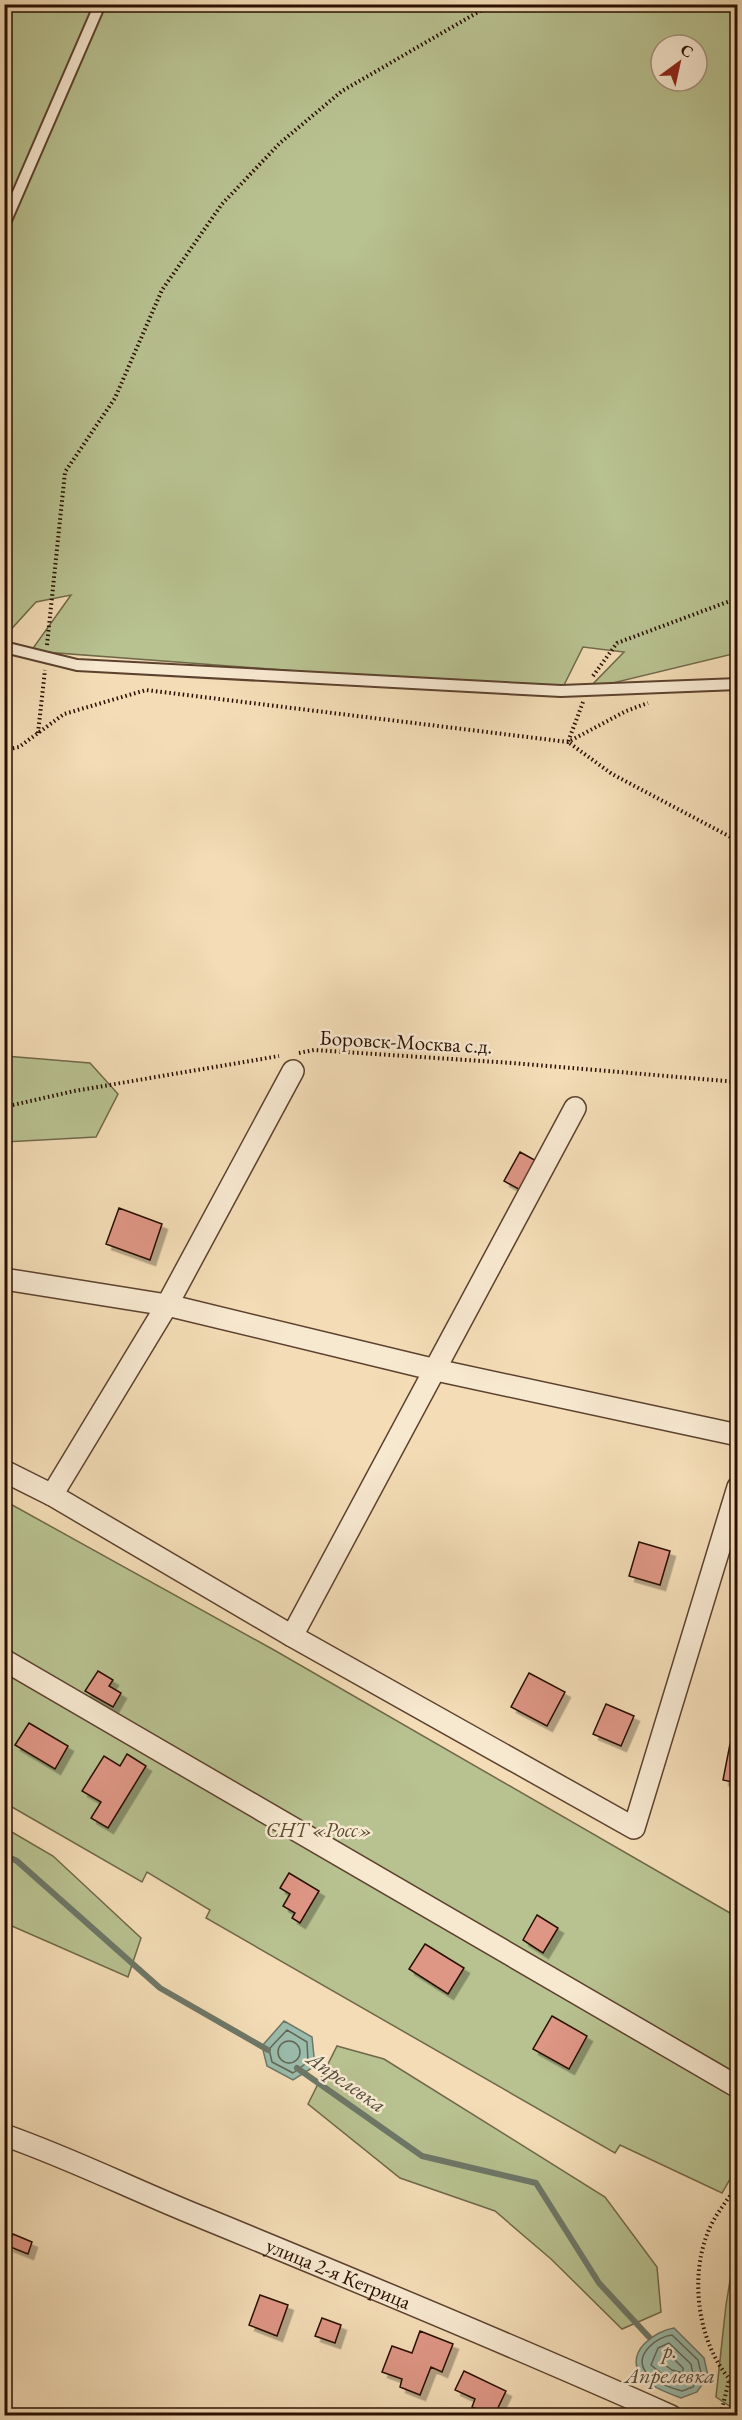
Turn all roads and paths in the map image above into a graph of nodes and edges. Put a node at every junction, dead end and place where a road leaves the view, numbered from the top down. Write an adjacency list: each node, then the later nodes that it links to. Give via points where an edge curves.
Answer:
1 (99, 4): 3 (lane)
2 (492, 4): 6 (path, via 342,91 280,143 222,204 162,290 115,398 65,472)
3 (4, 225)
4 (738, 598): 8 (path, via 617,643)
5 (4, 647): 6 (lane)
6 (46, 657): 8 (lane, via 89,665); 10 (path)
7 (738, 684): 8 (lane)
8 (587, 690): 11 (path)
9 (656, 700): 11 (path)
10 (38, 733): 11 (path, via 64,714 147,690); 12 (path, via 19,747)
11 (568, 742): 13 (path, via 612,774)
12 (4, 750)
13 (738, 841)
14 (288, 1060): 15 (path, Боровск-Москва с.д., via 314,1050); 16 (path, Боровск-Москва с.д., via 74,1091); 19 (street)
15 (738, 1082)
16 (4, 1107)
17 (574, 1108): 20 (street)
18 (4, 1279): 19 (street)
19 (167, 1305): 20 (street); 24 (street)
20 (436, 1370): 21 (street); 25 (street)
21 (738, 1435)
22 (4, 1471): 24 (street)
23 (738, 1487): 25 (street, via 634,1828)
24 (52, 1495): 25 (street)
25 (292, 1636)
26 (4, 1660): 27 (street)
27 (737, 2086)
28 (4, 2135): 32 (street, улица 2-я Кетрица, via 505,2342)
29 (738, 2185): 30 (path, via 708,2231 700,2262 702,2317 710,2346)
30 (729, 2380): 31 (path); 33 (path, via 722,2409)
31 (738, 2388)
32 (671, 2415)
33 (716, 2415)

